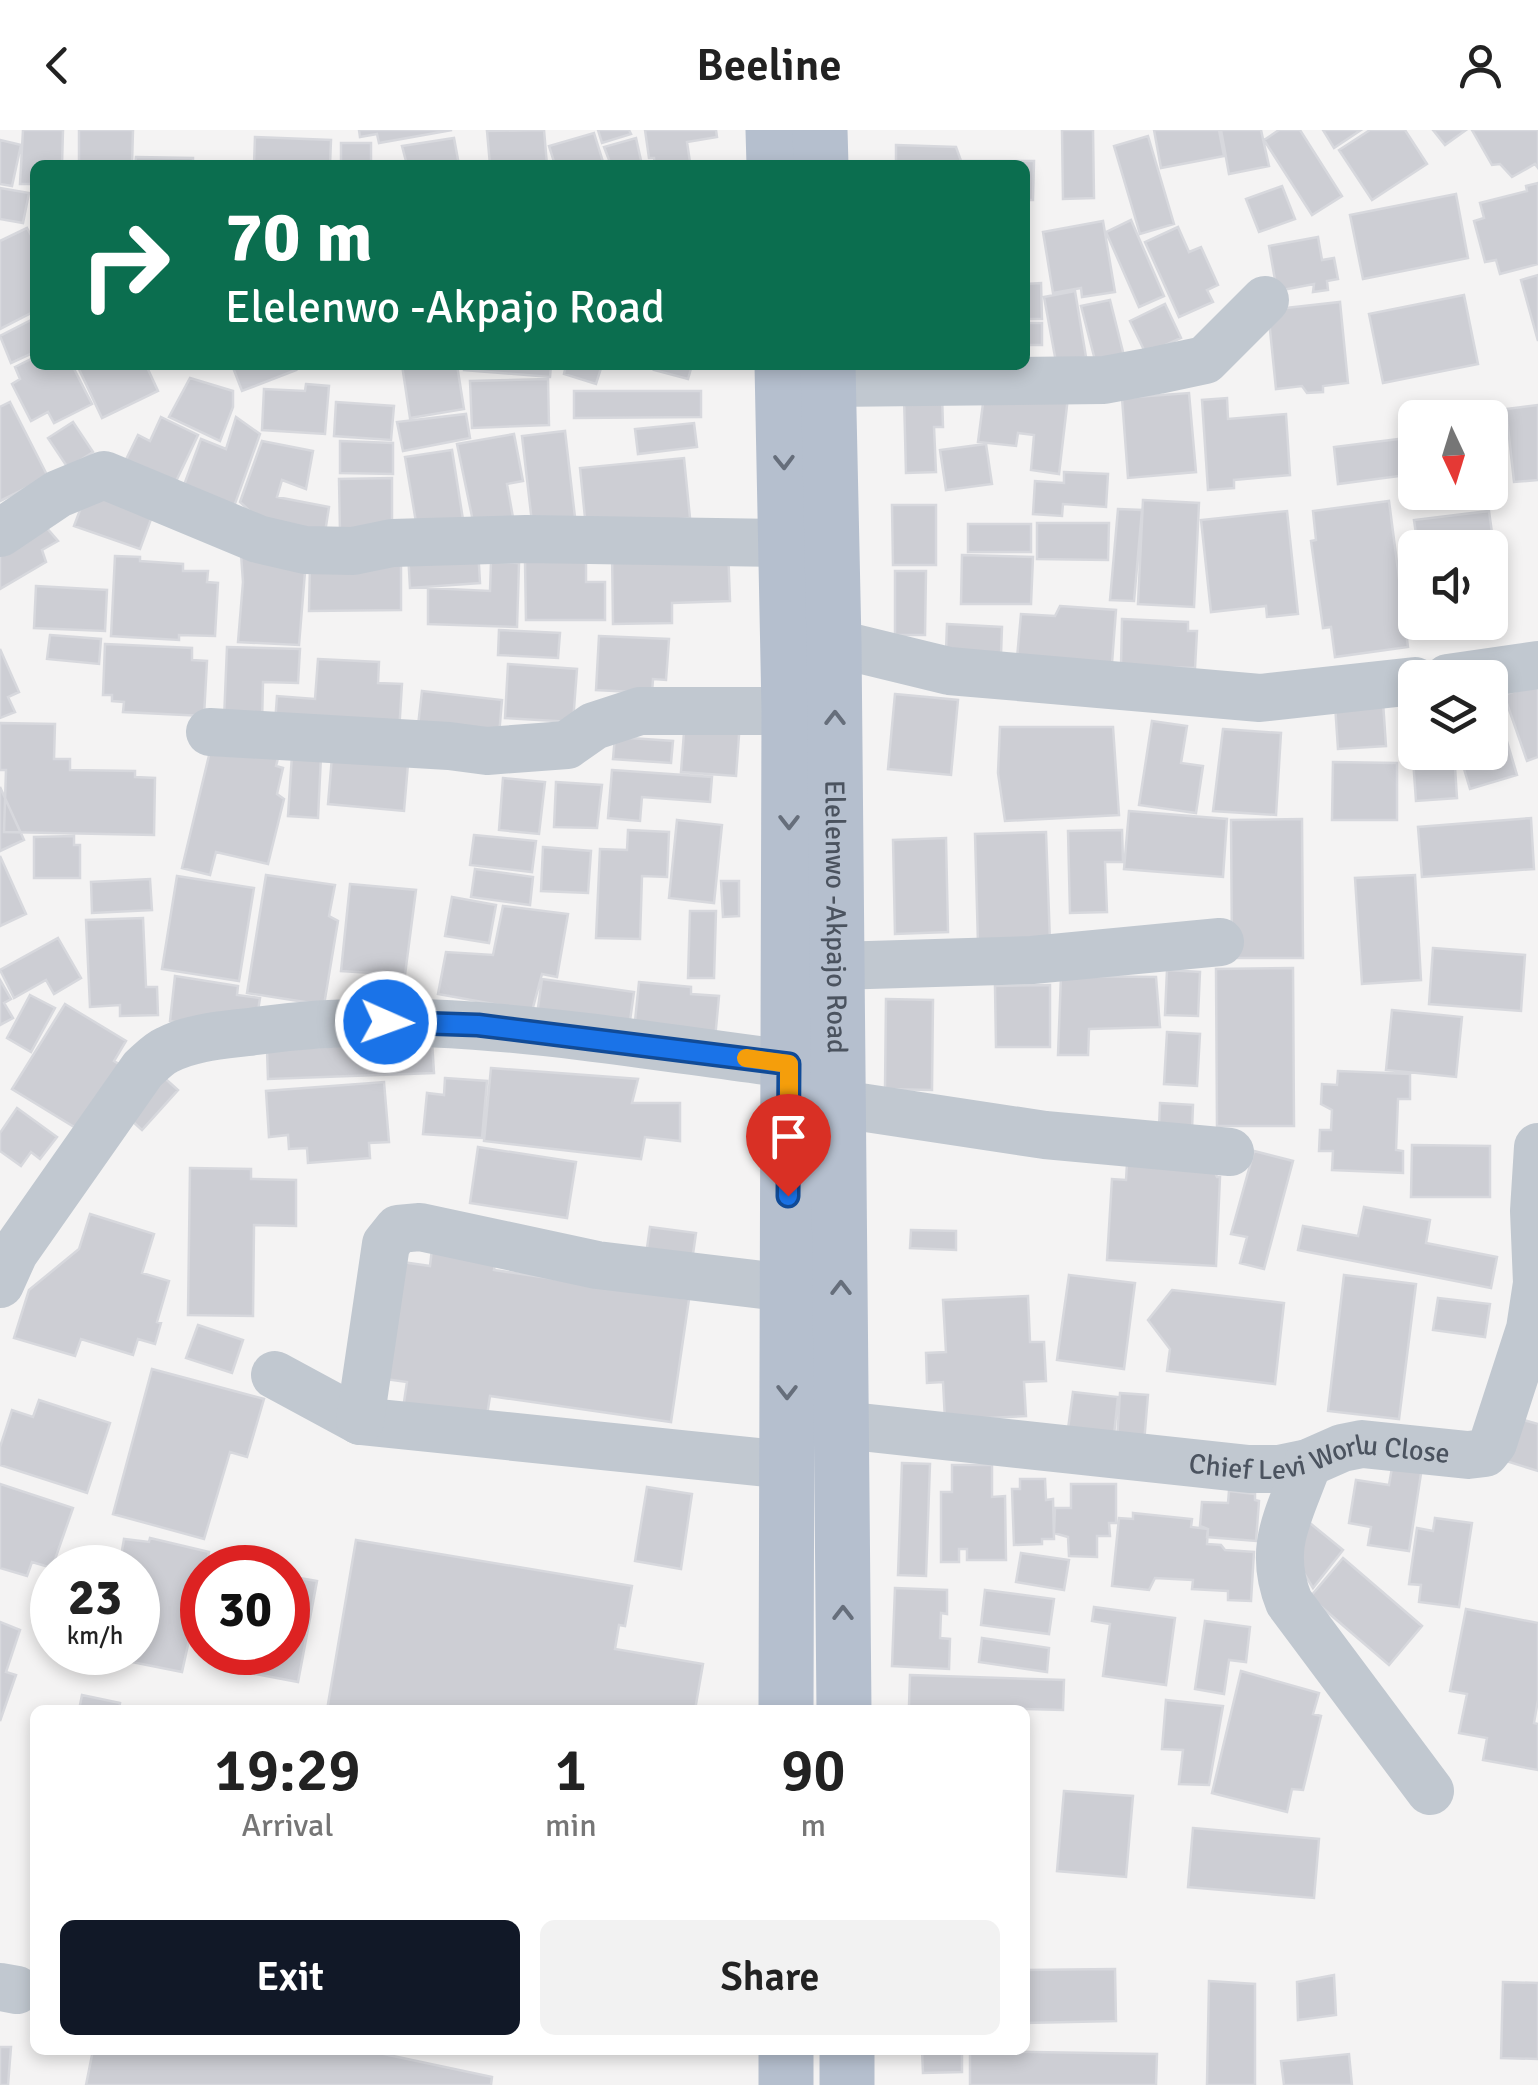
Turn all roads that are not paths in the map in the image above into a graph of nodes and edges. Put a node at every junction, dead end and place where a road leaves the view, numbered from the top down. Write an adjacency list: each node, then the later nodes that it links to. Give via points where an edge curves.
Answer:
1 (773, 130): 3 (main road)
2 (820, 130): 4 (main road)
3 (774, 160)
4 (822, 160)
5 (1264, 300): 8 (street, via 1205,360 1104,380)
6 (799, 370): 10 (main road, Elelenwo -Akpajo Road, one-way to 10)
7 (799, 370): 11 (main road, Elelenwo -Akpajo Road)
8 (827, 370)
9 (0, 533): 10 (street, via 58,494 104,475 258,539 305,550 526,539)
10 (785, 543): 15 (main road, Elelenwo -Akpajo Road)
11 (834, 643): 14 (street, via 949,672 1260,698); 18 (main road, Elelenwo -Akpajo Road, one-way to 11)
12 (1538, 664): 13 (street)
13 (1508, 669)
14 (1398, 683)
15 (790, 711): 16 (street, via 640,712 594,726 567,745 535,750); 19 (main road, Elelenwo -Akpajo Road, one-way to 19)
16 (210, 732)
17 (1220, 942): 18 (street, via 1032,960)
18 (836, 966): 20 (main road, Elelenwo -Akpajo Road)
19 (789, 1064): 23 (street, via 478,1025 386,1022 202,1038 166,1050 143,1069); 24 (main road, Elelenwo -Akpajo Road)
20 (840, 1104): 22 (street); 28 (main road, Elelenwo -Akpajo Road, one-way to 20)
21 (1538, 1147): 25 (street, Chief Levi Worlu Close)
22 (1230, 1152)
23 (5, 1262)
24 (788, 1288): 27 (street, via 597,1264 420,1227 398,1230 386,1244); 30 (main road, Elelenwo -Akpajo Road, one-way to 30)
25 (1534, 1330): 29 (street, Chief Levi Worlu Close, via 1485,1453 1362,1444)
26 (275, 1375): 27 (street)
27 (360, 1421): 30 (street)
28 (842, 1425): 29 (street, Chief Levi Worlu Close, via 1248,1469); 32 (main road, Elelenwo -Akpajo Road, one-way to 28)
29 (1308, 1464): 33 (street, via 1277,1550 1279,1578 1289,1602)
30 (787, 1465): 31 (main road, Elelenwo -Akpajo Road)
31 (786, 1705)
32 (844, 1705)
33 (1430, 1791)
34 (786, 2055): 36 (main road)
35 (847, 2055): 37 (main road)
36 (786, 2085)
37 (848, 2085)

